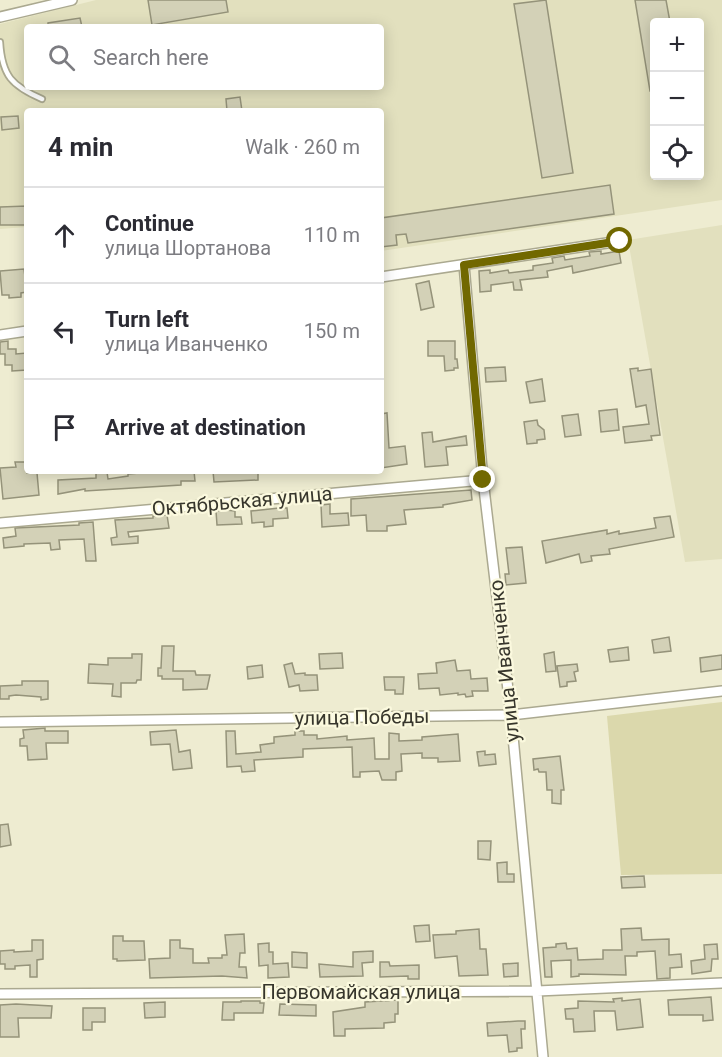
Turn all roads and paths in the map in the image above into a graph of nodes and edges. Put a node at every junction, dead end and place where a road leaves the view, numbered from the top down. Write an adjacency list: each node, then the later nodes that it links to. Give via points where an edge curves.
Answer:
1 (72, 0): 2 (street)
2 (0, 17)
3 (0, 42): 4 (lane, via 6,74)
4 (24, 89)
5 (25, 90): 6 (lane)
6 (42, 99)
7 (620, 241): 8 (street)
8 (464, 265): 9 (street); 12 (street, улица Иванченко)
9 (384, 277)
10 (24, 331): 11 (street)
11 (0, 335)
12 (483, 480): 13 (street, Октябрьская улица); 15 (street, улица Иванченко)
13 (0, 523)
14 (722, 692): 15 (street, улица Победы)
15 (511, 715): 16 (street, улица Победы); 18 (street, улица Иванченко)
16 (0, 722)
17 (722, 983): 18 (street, Первомайская улица)
18 (537, 991): 19 (street, Первомайская улица); 20 (street, улица Иванченко)
19 (0, 994)
20 (543, 1057)

